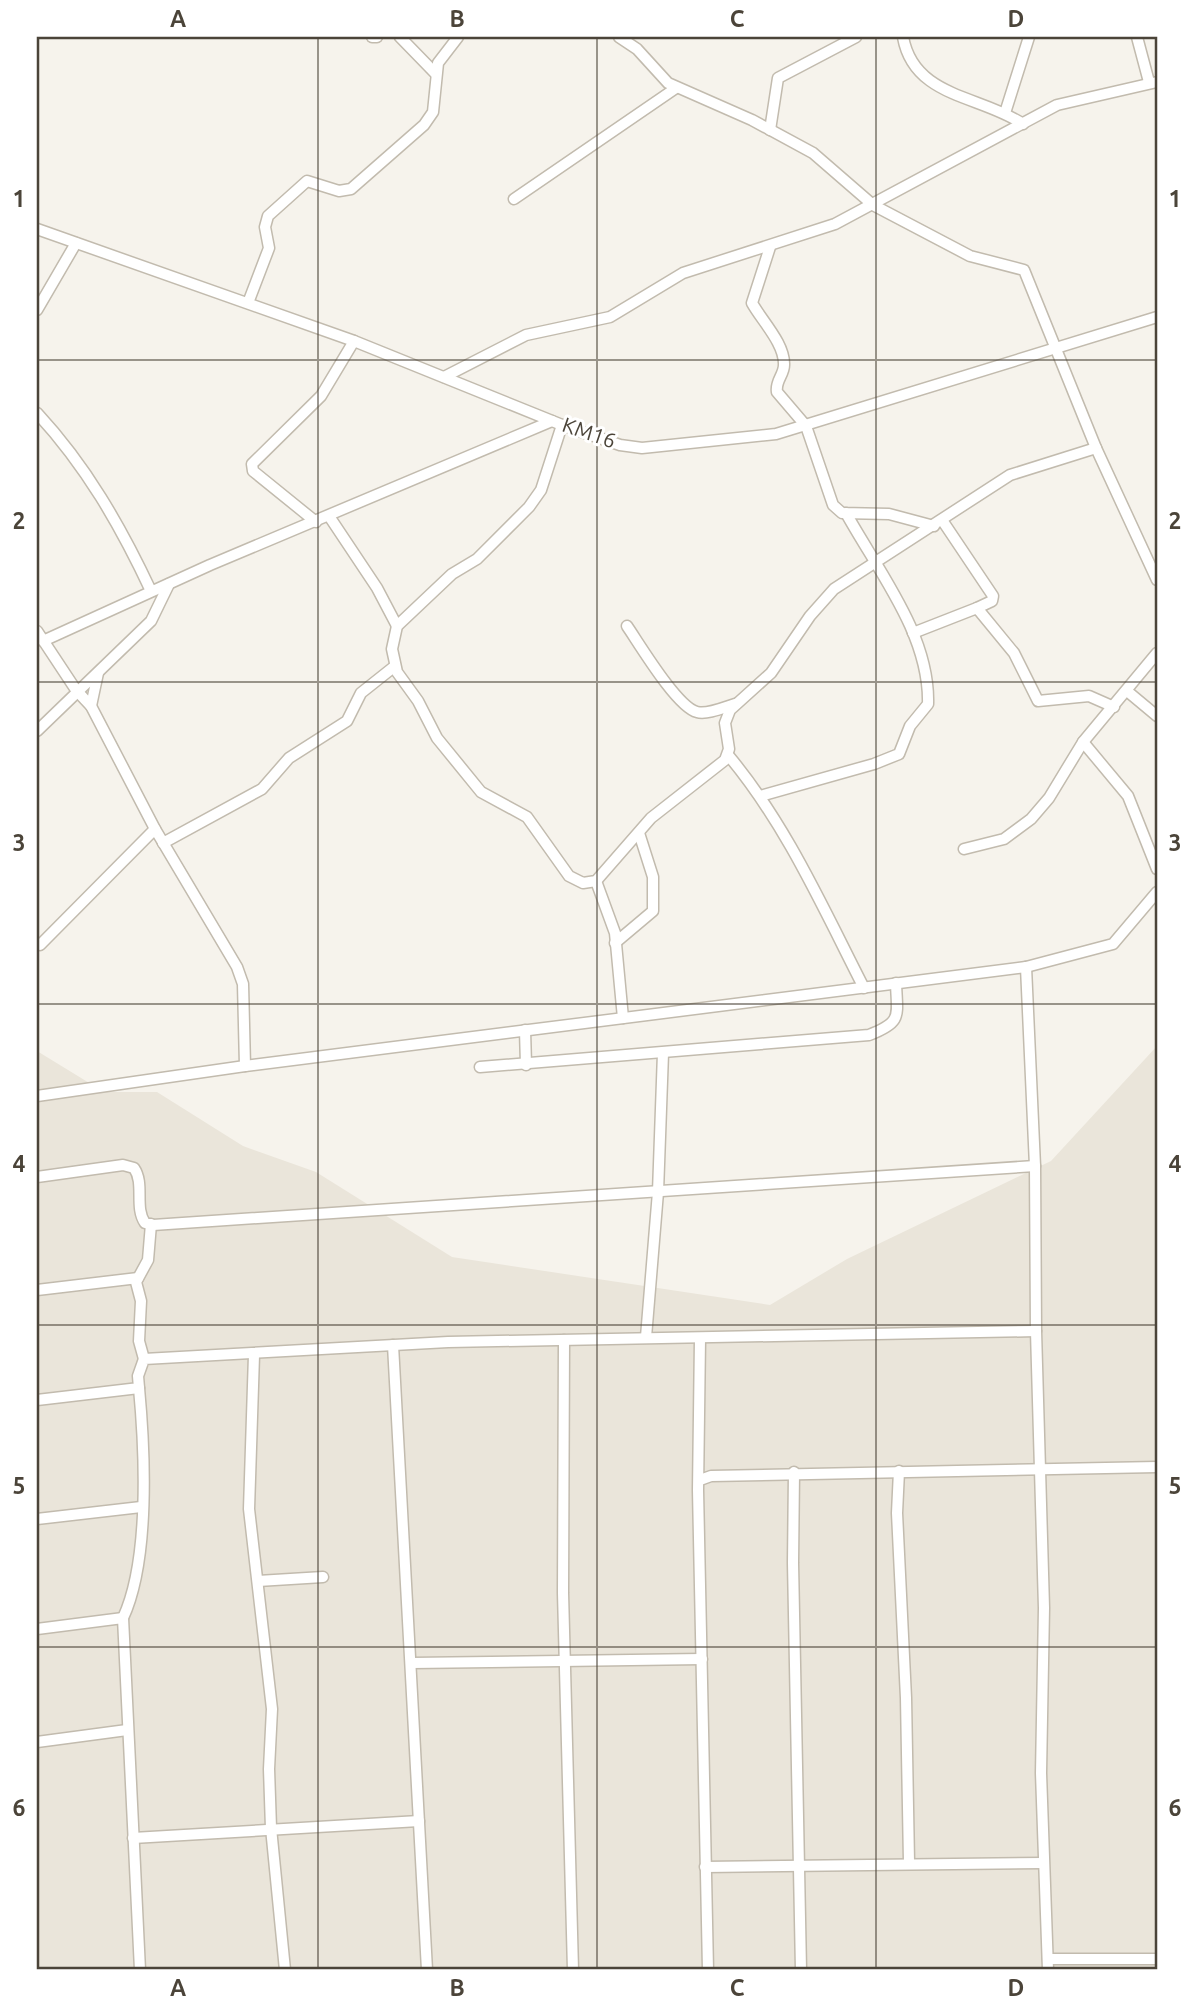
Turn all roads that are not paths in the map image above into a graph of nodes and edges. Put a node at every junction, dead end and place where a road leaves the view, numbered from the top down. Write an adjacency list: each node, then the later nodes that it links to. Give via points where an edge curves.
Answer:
1 (400, 37): 8 (street)
2 (458, 37): 8 (street)
3 (856, 37): 13 (street, via 778,78)
4 (903, 37): 11 (street, via 914,67 929,83)
5 (1029, 37): 11 (street)
6 (1137, 37): 9 (street)
7 (624, 38): 10 (street)
8 (435, 73): 19 (street, via 430,118 374,172 344,191 307,181 268,216 269,248)
9 (1153, 82): 12 (street, via 1057,105)
10 (676, 88): 13 (street); 14 (street)
11 (1005, 113): 12 (street)
12 (1023, 124): 15 (street)
13 (770, 130): 15 (street, via 819,158)
14 (514, 199)
15 (873, 205): 18 (street); 23 (street, via 970,256 1024,270)
16 (37, 229): 17 (street, KM16)
17 (76, 243): 19 (street, KM16); 20 (street)
18 (770, 247): 24 (street, via 682,273 610,317 526,335); 27 (street, via 752,303 783,357 777,392)
19 (248, 303): 22 (street, KM16)
20 (37, 310)
21 (1157, 317): 23 (street, KM16)
22 (354, 341): 24 (street, KM16); 31 (street, via 321,396 252,464 253,471)
23 (1057, 347): 27 (street, KM16); 28 (street)
24 (444, 377): 26 (street, KM16)
25 (37, 413): 36 (street, via 79,461)
26 (557, 423): 27 (street, KM16, via 642,448 776,434); 30 (street); 38 (street, via 541,490 529,508)
27 (806, 426): 29 (street, via 833,505)
28 (1096, 448): 32 (street, via 1010,475); 34 (street)
29 (846, 513): 32 (street, via 889,514); 33 (street)
30 (328, 516): 31 (street); 38 (street)
31 (316, 522): 35 (street)
32 (938, 523): 33 (street); 37 (street, via 993,596)
33 (873, 562): 40 (street); 47 (street, via 827,596 771,673)
34 (1157, 580)
35 (169, 584): 36 (street); 44 (street, via 155,616)
36 (151, 591): 41 (street)
37 (977, 608): 40 (street); 49 (street, via 1014,653 1038,701 1090,696)
38 (397, 626): 43 (street, via 392,649)
39 (627, 626): 47 (street, via 678,697 696,712)
40 (913, 633): 54 (street, via 928,704 910,726 899,754)
41 (40, 636): 45 (street)
42 (1157, 653): 46 (street)
43 (395, 666): 57 (street, via 361,692 346,721 289,758 262,789); 60 (street, via 437,738 481,792 527,817 569,876 583,883)
44 (98, 673): 45 (street); 48 (street)
45 (76, 690): 48 (street); 51 (street)
46 (1127, 691): 49 (street); 50 (street)
47 (737, 704): 53 (street, via 725,723)
48 (92, 706): 55 (street)
49 (1114, 707): 52 (street)
50 (1157, 716)
51 (37, 731)
52 (1083, 742): 58 (street, via 1049,798 1023,826 1004,839); 59 (street, via 1128,796)
53 (728, 755): 54 (street); 56 (street)
54 (760, 796): 66 (street)
55 (155, 829): 57 (street); 63 (street)
56 (639, 833): 60 (street); 62 (street, via 653,877 653,911)
57 (163, 843): 71 (street, via 241,976)
58 (964, 849)
59 (1157, 869)
60 (596, 881): 62 (street, via 613,924)
61 (1157, 892): 64 (street, via 1113,944)
62 (615, 943): 67 (street)
63 (40, 945)
64 (1026, 967): 65 (street); 74 (street)
65 (896, 984): 66 (street); 69 (street, via 896,1019 870,1035)
66 (864, 988): 67 (street)
67 (623, 1018): 68 (street)
68 (525, 1030): 70 (street); 71 (street)
69 (663, 1053): 70 (street); 76 (street)
70 (526, 1065): 72 (street)
71 (245, 1066): 73 (street)
72 (480, 1067)
73 (37, 1096)
74 (1035, 1166): 76 (street); 80 (street)
75 (37, 1177): 77 (street, via 122,1165 134,1168 141,1214 145,1223)
76 (658, 1192): 77 (street); 81 (street)
77 (151, 1224): 78 (street, via 148,1260)
78 (138, 1278): 79 (street); 86 (street, via 139,1341)
79 (37, 1290)
80 (1036, 1331): 82 (street); 90 (street)
81 (646, 1337): 82 (street); 83 (street)
82 (700, 1339): 93 (street)
83 (564, 1340): 84 (street); 101 (street)
84 (393, 1345): 85 (street); 102 (street)
85 (254, 1355): 86 (street); 97 (street, via 249,1509)
86 (144, 1359): 87 (street)
87 (139, 1388): 88 (street); 94 (street)
88 (37, 1399)
89 (1157, 1467): 90 (street)
90 (1041, 1469): 91 (street); 109 (street)
91 (899, 1471): 92 (street); 108 (street)
92 (794, 1472): 93 (street); 110 (street)
93 (701, 1480): 100 (street)
94 (141, 1507): 95 (street); 98 (street, via 135,1592)
95 (37, 1519)
96 (323, 1577): 97 (street)
97 (258, 1581): 106 (street, via 272,1709)
98 (123, 1618): 99 (street); 103 (street)
99 (37, 1629)
100 (702, 1659): 101 (street); 111 (street)
101 (565, 1661): 102 (street); 117 (street)
102 (412, 1663): 105 (street)
103 (127, 1730): 104 (street); 107 (street)
104 (37, 1742)
105 (419, 1821): 106 (street); 116 (street)
106 (271, 1828): 107 (street); 115 (street)
107 (133, 1838): 114 (street)
108 (909, 1862): 109 (street); 110 (street)
109 (1043, 1863): 113 (street)
110 (799, 1864): 111 (street); 119 (street)
111 (705, 1867): 118 (street)
112 (1157, 1959): 113 (street)
113 (1048, 1965)
114 (140, 1970)
115 (285, 1970)
116 (427, 1970)
117 (573, 1970)
118 (708, 1970)
119 (801, 1970)

